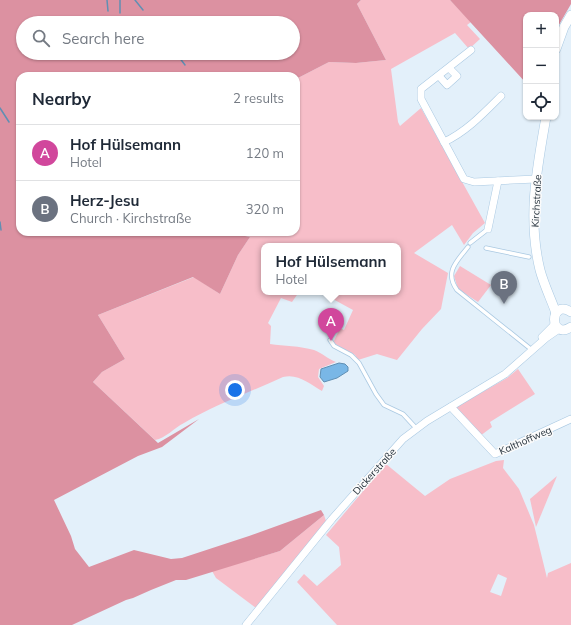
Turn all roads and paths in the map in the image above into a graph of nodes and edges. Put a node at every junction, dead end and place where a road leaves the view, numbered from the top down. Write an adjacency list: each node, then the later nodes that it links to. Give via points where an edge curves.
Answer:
1 (571, 15): 2 (street)
2 (556, 48)
3 (471, 50): 4 (street)
4 (449, 68): 5 (street); 5 (street, via 457,76 447,85)
5 (439, 76): 8 (street, via 421,89 421,99)
6 (501, 96): 8 (street, via 471,124)
7 (546, 120): 9 (street, Kirchstraße)
8 (444, 142): 10 (street, via 464,179 474,182)
9 (536, 180): 10 (street); 16 (street, Kirchstraße, via 534,232 538,262 546,284)
10 (498, 181): 11 (street)
11 (488, 228): 12 (lane)
12 (470, 243)
13 (468, 247): 19 (lane, via 451,270 452,284)
14 (486, 248): 15 (lane)
15 (529, 257)
16 (566, 312): 17 (street, via 554,318)
17 (565, 329): 19 (street, Dickerstraße, via 543,336)
18 (330, 340): 22 (lane, via 334,346 359,363 384,405 403,414)
19 (532, 351): 20 (street, Dickerstraße, via 501,377)
20 (450, 407): 21 (street, Kalthoffweg, via 495,454); 22 (street, Dickerstraße)
21 (571, 420)
22 (416, 428): 23 (street, Dickerstraße, via 394,448 340,510)
23 (246, 625)

